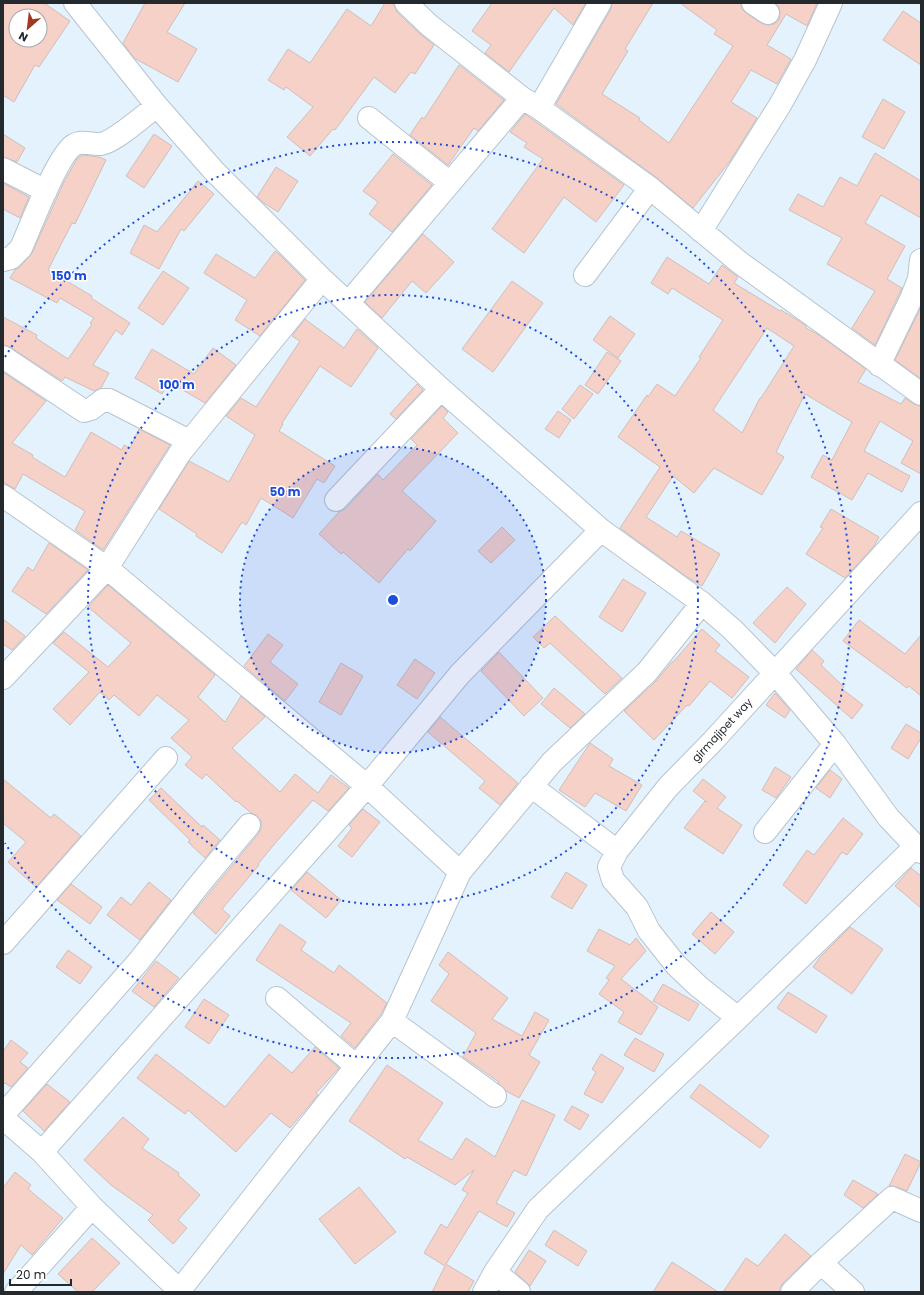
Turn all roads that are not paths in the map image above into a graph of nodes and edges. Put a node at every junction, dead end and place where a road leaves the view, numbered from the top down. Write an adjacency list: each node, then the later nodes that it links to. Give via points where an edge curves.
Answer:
1 (75, 3): 6 (street)
2 (406, 3): 5 (street, via 428,25)
3 (600, 3): 5 (street)
4 (831, 3): 12 (street, via 805,60 780,105)
5 (531, 103): 9 (street); 10 (street)
6 (157, 106): 11 (street, via 113,139 101,144 74,145 62,157); 16 (street, via 214,171)
7 (368, 118): 9 (street)
8 (3, 169): 11 (street)
9 (450, 183): 17 (street)
10 (650, 188): 12 (street); 15 (street)
11 (46, 191): 13 (street, via 21,248 11,258)
12 (701, 231): 19 (street)
13 (3, 260)
14 (921, 260): 19 (street, via 919,279 911,299)
15 (585, 275)
16 (322, 279): 17 (street); 22 (street)
17 (349, 302): 20 (street)
18 (3, 357): 22 (street, via 84,411 103,400 109,400)
19 (879, 365): 21 (street)
20 (441, 389): 24 (street); 26 (street)
21 (921, 394)
22 (189, 441): 27 (street)
23 (3, 496): 27 (street)
24 (336, 500)
25 (921, 513): 29 (street, girmajipet way)
26 (601, 530): 28 (street); 33 (street, via 460,674)
27 (107, 568): 30 (street); 33 (street)
28 (702, 604): 29 (street, via 733,630); 34 (street, via 647,672 552,762)
29 (775, 673): 31 (street); 38 (street, girmajipet way, via 668,787)
30 (3, 678)
31 (835, 744): 36 (street); 37 (street, via 888,817)
32 (166, 758): 40 (street)
33 (367, 786): 39 (street); 47 (street)
34 (531, 786): 38 (street); 39 (street)
35 (249, 824): 46 (street, via 139,961)
36 (765, 832)
37 (918, 849): 42 (street)
38 (617, 851): 42 (street, girmajipet way, via 609,866 613,880 638,907 649,931 676,965)
39 (460, 872): 43 (street)
40 (3, 944)
41 (278, 998): 44 (street)
42 (738, 1018): 51 (street, via 538,1209)
43 (392, 1021): 44 (street); 45 (street)
44 (356, 1066): 52 (street)
45 (495, 1096)
46 (3, 1117): 47 (street)
47 (42, 1152): 48 (street)
48 (92, 1207): 52 (street); 53 (street)
49 (921, 1212): 50 (street, via 892,1198)
50 (821, 1263): 56 (street); 57 (street)
51 (495, 1272): 54 (street); 55 (street)
52 (180, 1291)
53 (16, 1292)
54 (484, 1292)
55 (519, 1292)
56 (792, 1292)
57 (853, 1292)

